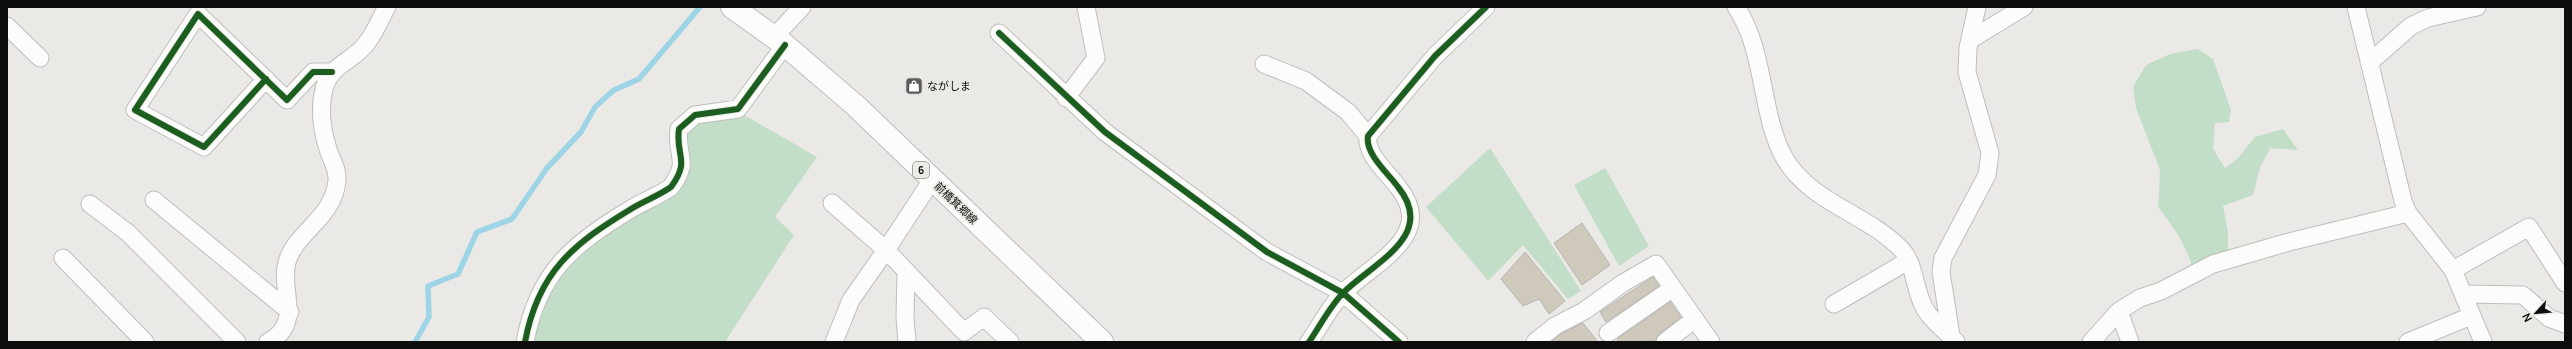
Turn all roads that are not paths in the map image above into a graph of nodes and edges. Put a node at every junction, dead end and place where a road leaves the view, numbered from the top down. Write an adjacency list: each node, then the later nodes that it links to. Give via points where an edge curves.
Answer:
1 (387, 7): 18 (street, via 366,45)
2 (732, 7): 14 (main road, 前橋箕郷線 / 6)
3 (802, 7): 14 (street)
4 (1086, 7): 20 (street, via 1096,58)
5 (1736, 7): 29 (street, via 1754,48 1778,144 1785,159 1796,175 1827,199 1885,233 1903,251)
6 (1977, 7): 13 (street)
7 (2024, 7): 13 (street)
8 (2356, 7): 16 (street)
9 (2477, 7): 16 (street, via 2428,18 2410,26)
10 (1478, 10): 21 (street)
11 (7, 26): 15 (street)
12 (999, 33): 20 (street)
13 (1970, 40): 43 (street, via 1967,72 1990,153 1990,165 1943,258 1941,272)
14 (779, 41): 22 (main road, 前橋箕郷線 / 6, via 856,106); 47 (street, via 738,109 696,115 679,129 677,141 683,165 671,187 588,237 563,258 533,306)
15 (40, 58)
16 (2369, 63): 26 (street, via 2397,181)
17 (1264, 64): 21 (street, via 1306,81 1348,112)
18 (332, 72): 19 (street, via 313,72 287,100); 38 (street, via 323,90 322,123 328,151 337,171 334,198 292,251 287,263)
19 (266, 79): 19 (street, via 198,14 135,110 204,147)
20 (1066, 98): 34 (street, via 1105,132 1267,252)
21 (1368, 136): 34 (street, via 1367,144 1371,152 1401,190 1411,209 1412,221 1402,241)
22 (932, 180): 27 (street); 51 (main road, 前橋箕郷線 / 6)
23 (154, 200): 38 (street)
24 (832, 203): 27 (street)
25 (90, 204): 45 (street, via 128,233)
26 (2408, 213): 30 (street); 37 (street, via 2212,264 2161,291 2140,298)
27 (886, 250): 31 (street); 48 (street, via 851,300)
28 (63, 258): 44 (street)
29 (1908, 261): 36 (street); 43 (street, via 1925,309)
30 (2453, 270): 32 (street, via 2529,227); 35 (street)
31 (906, 271): 49 (street); 50 (street, via 964,332 984,317)
32 (2565, 283)
33 (1673, 288): 40 (street); 42 (street); 54 (street, via 1656,264 1623,283 1584,312 1555,326)
34 (1343, 293): 52 (street); 53 (street)
35 (2465, 294): 39 (street); 41 (street, via 2523,295 2549,318)
36 (1834, 304)
37 (2119, 311): 57 (street); 58 (street)
38 (290, 312): 46 (street, via 280,333)
39 (2472, 316): 59 (street); 60 (street)
40 (1695, 320): 55 (street); 56 (street)
41 (2565, 324)
42 (1608, 333)
43 (1953, 339)
44 (145, 342)
45 (237, 342)
46 (268, 342)
47 (525, 342)
48 (834, 342)
49 (907, 342)
50 (1010, 342)
51 (1102, 342)
52 (1309, 342)
53 (1399, 342)
54 (1535, 342)
55 (1665, 342)
56 (1711, 342)
57 (2091, 342)
58 (2130, 342)
59 (2408, 342)
60 (2483, 342)

